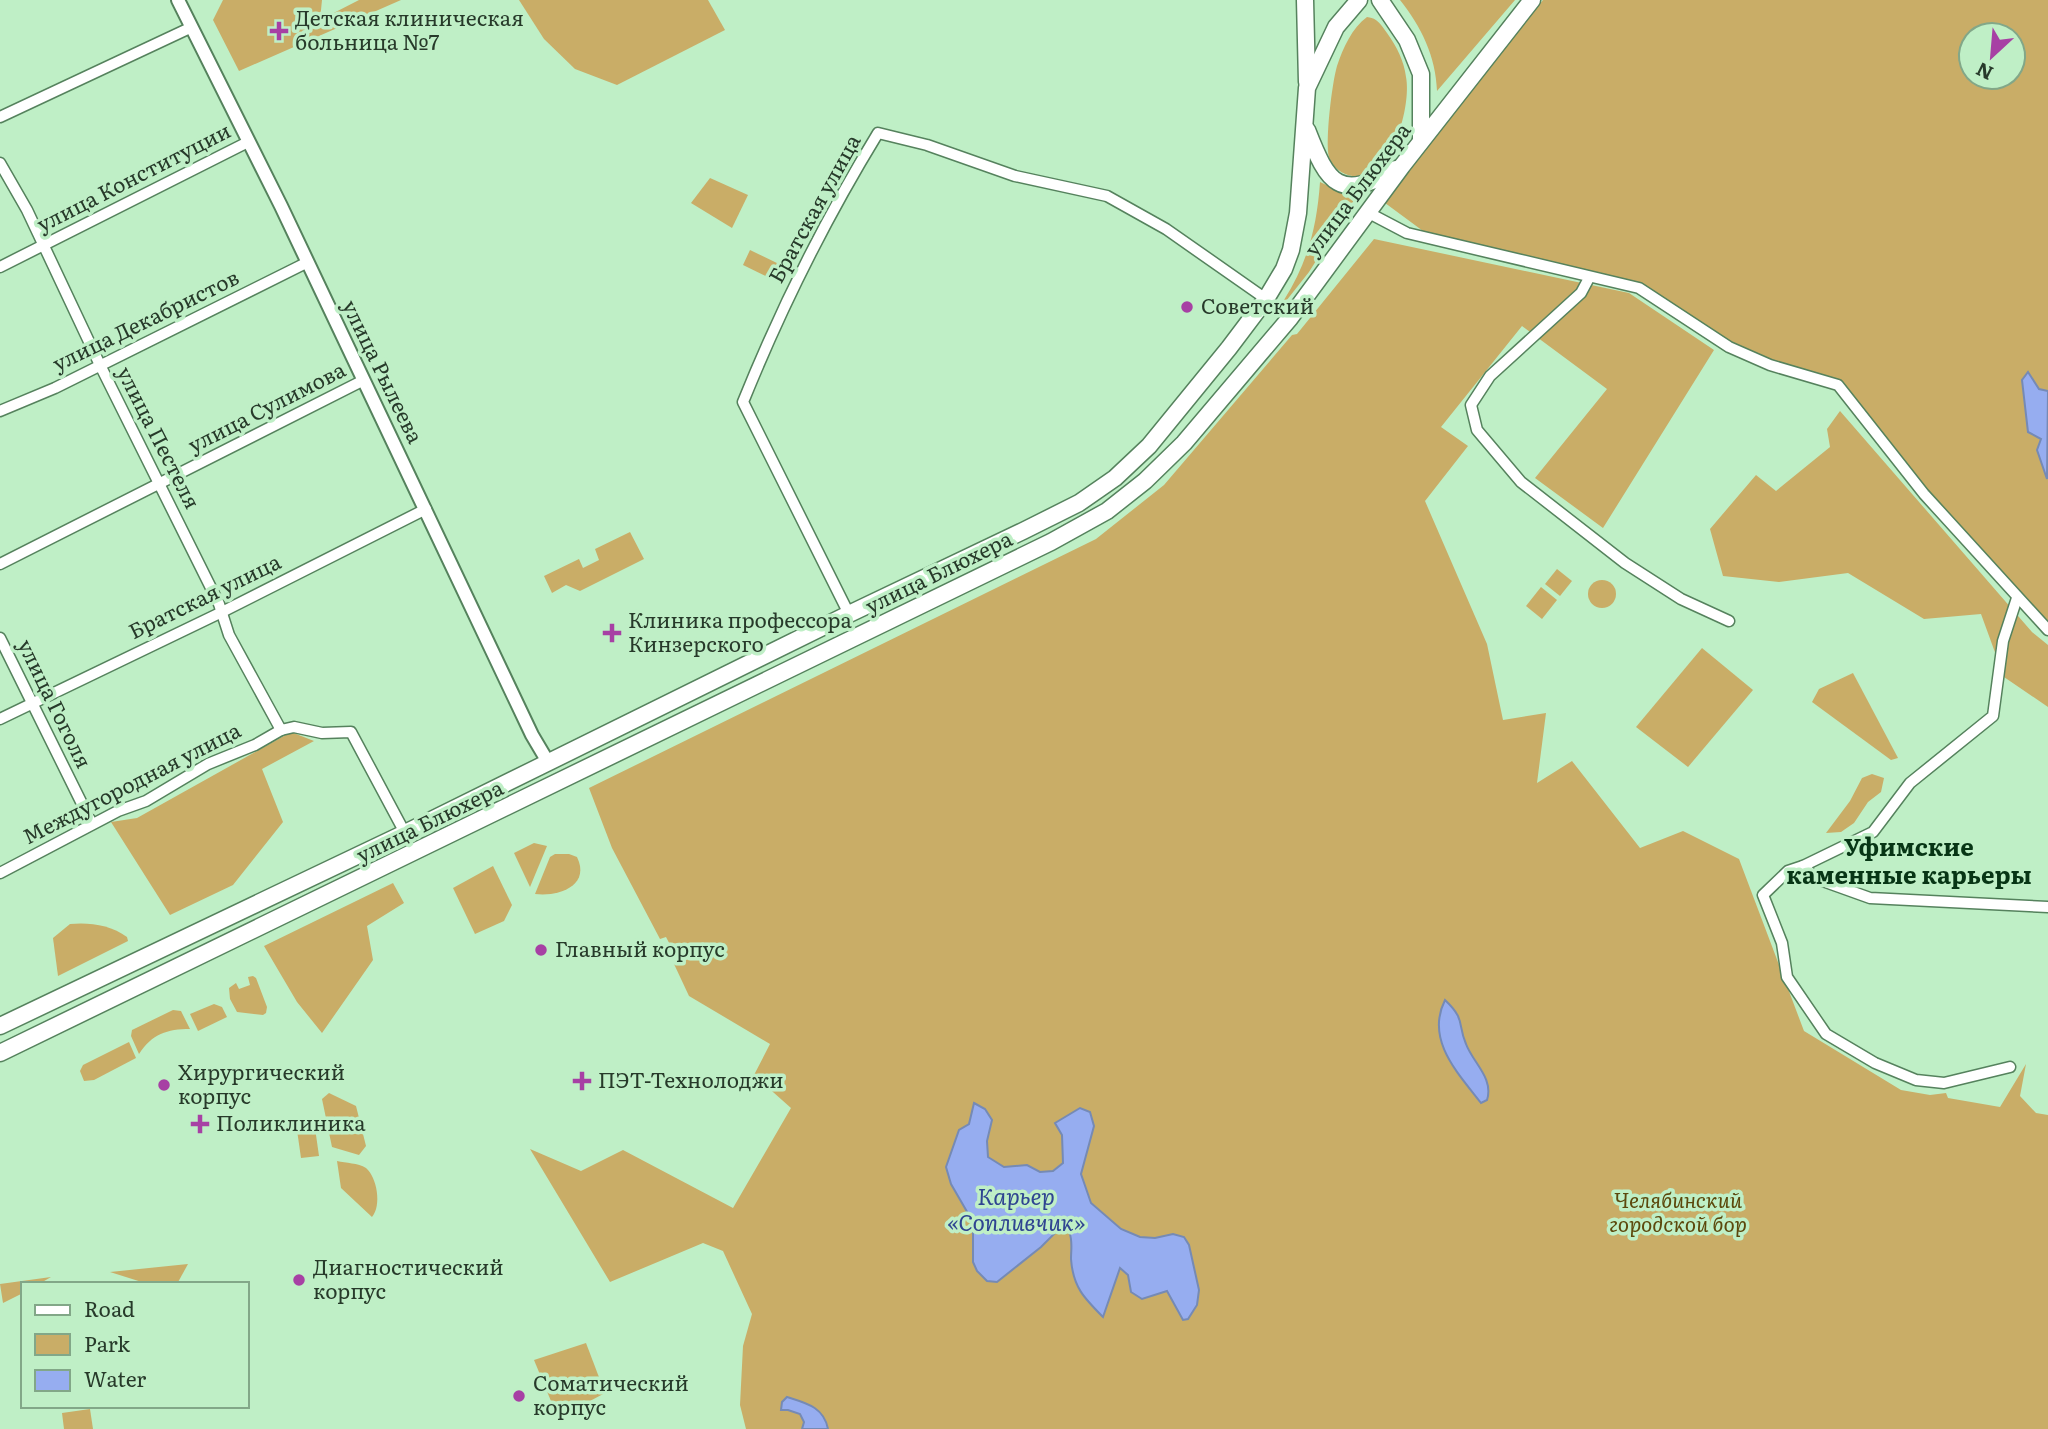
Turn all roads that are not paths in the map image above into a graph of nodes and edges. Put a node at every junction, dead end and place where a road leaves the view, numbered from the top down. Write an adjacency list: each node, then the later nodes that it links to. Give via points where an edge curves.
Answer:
1 (178, 0): 6 (street, улица Рылеева)
2 (1305, 0): 7 (main road)
3 (1359, 0): 7 (main road, улица Блюхера, via 1336,27)
4 (1380, 0): 10 (main road, via 1407,40 1421,74)
5 (1532, 0): 10 (main road, улица Блюхера)
6 (191, 27): 8 (street); 11 (street, улица Рылеева)
7 (1307, 88): 9 (main road, улица Блюхера)
8 (0, 117)
9 (1305, 124): 13 (main road, via 1321,165 1340,183 1374,182); 19 (main road, улица Блюхера, via 1291,250)
10 (1421, 141): 13 (main road, улица Блюхера)
11 (248, 142): 15 (street, улица Конституции); 16 (street, улица Рылеева)
12 (0, 163): 15 (street, улица Пестеля)
13 (1402, 166): 14 (main road, улица Блюхера)
14 (1367, 212): 18 (street, via 1407,233); 36 (main road, улица Блюхера, via 1282,328 1184,443 1107,511)
15 (43, 246): 17 (street, улица Конституции); 20 (street, улица Пестеля)
16 (308, 262): 20 (street, улица Декабристов); 21 (street, улица Рылеева)
17 (0, 267)
18 (1589, 278): 26 (street, via 1639,288 1729,347 1769,365 1838,385 1924,494); 29 (street, via 1581,293 1490,376 1471,405 1477,430 1521,482 1625,563 1681,599)
19 (1266, 299): 28 (main road, улица Блюхера, via 1149,446 1115,478 1079,503); 28 (street, Братская улица, via 1166,229 1107,196 1015,176 878,132 804,266 743,402)
20 (100, 365): 22 (street, улица Декабристов); 23 (street, улица Пестеля)
21 (364, 380): 23 (street, улица Сулимова); 24 (street, улица Рылеева)
22 (0, 411)
23 (161, 484): 25 (street, улица Сулимова); 27 (street, улица Пестеля)
24 (426, 509): 27 (street, Братская улица); 35 (street, улица Рылеева)
25 (0, 565)
26 (2017, 598): 30 (street); 39 (street, via 2003,641 1993,716 1910,783 1873,832)
27 (222, 612): 32 (street, Братская улица); 34 (street, улица Пестеля, via 229,635)
28 (849, 614): 35 (main road, улица Блюхера)
29 (1729, 621)
30 (2048, 630)
31 (0, 638): 32 (street, улица Гоголя)
32 (31, 704): 33 (street, Братская улица); 37 (street, улица Гоголя)
33 (0, 719)
34 (281, 730): 37 (street, Междугородная улица); 38 (street, via 351,732)
35 (548, 762): 36 (main road); 38 (main road, улица Блюхера)
36 (558, 783): 43 (main road, улица Блюхера)
37 (92, 824): 40 (street, Междугородная улица)
38 (405, 833): 42 (main road, улица Блюхера)
39 (1803, 866): 41 (street, via 1817,879 1870,898); 44 (street, via 1788,871 1763,895 1782,943 1787,976 1826,1034 1875,1063 1916,1080 1944,1083)
40 (0, 873)
41 (2048, 907)
42 (0, 1026)
43 (0, 1053)
44 (2010, 1067)

